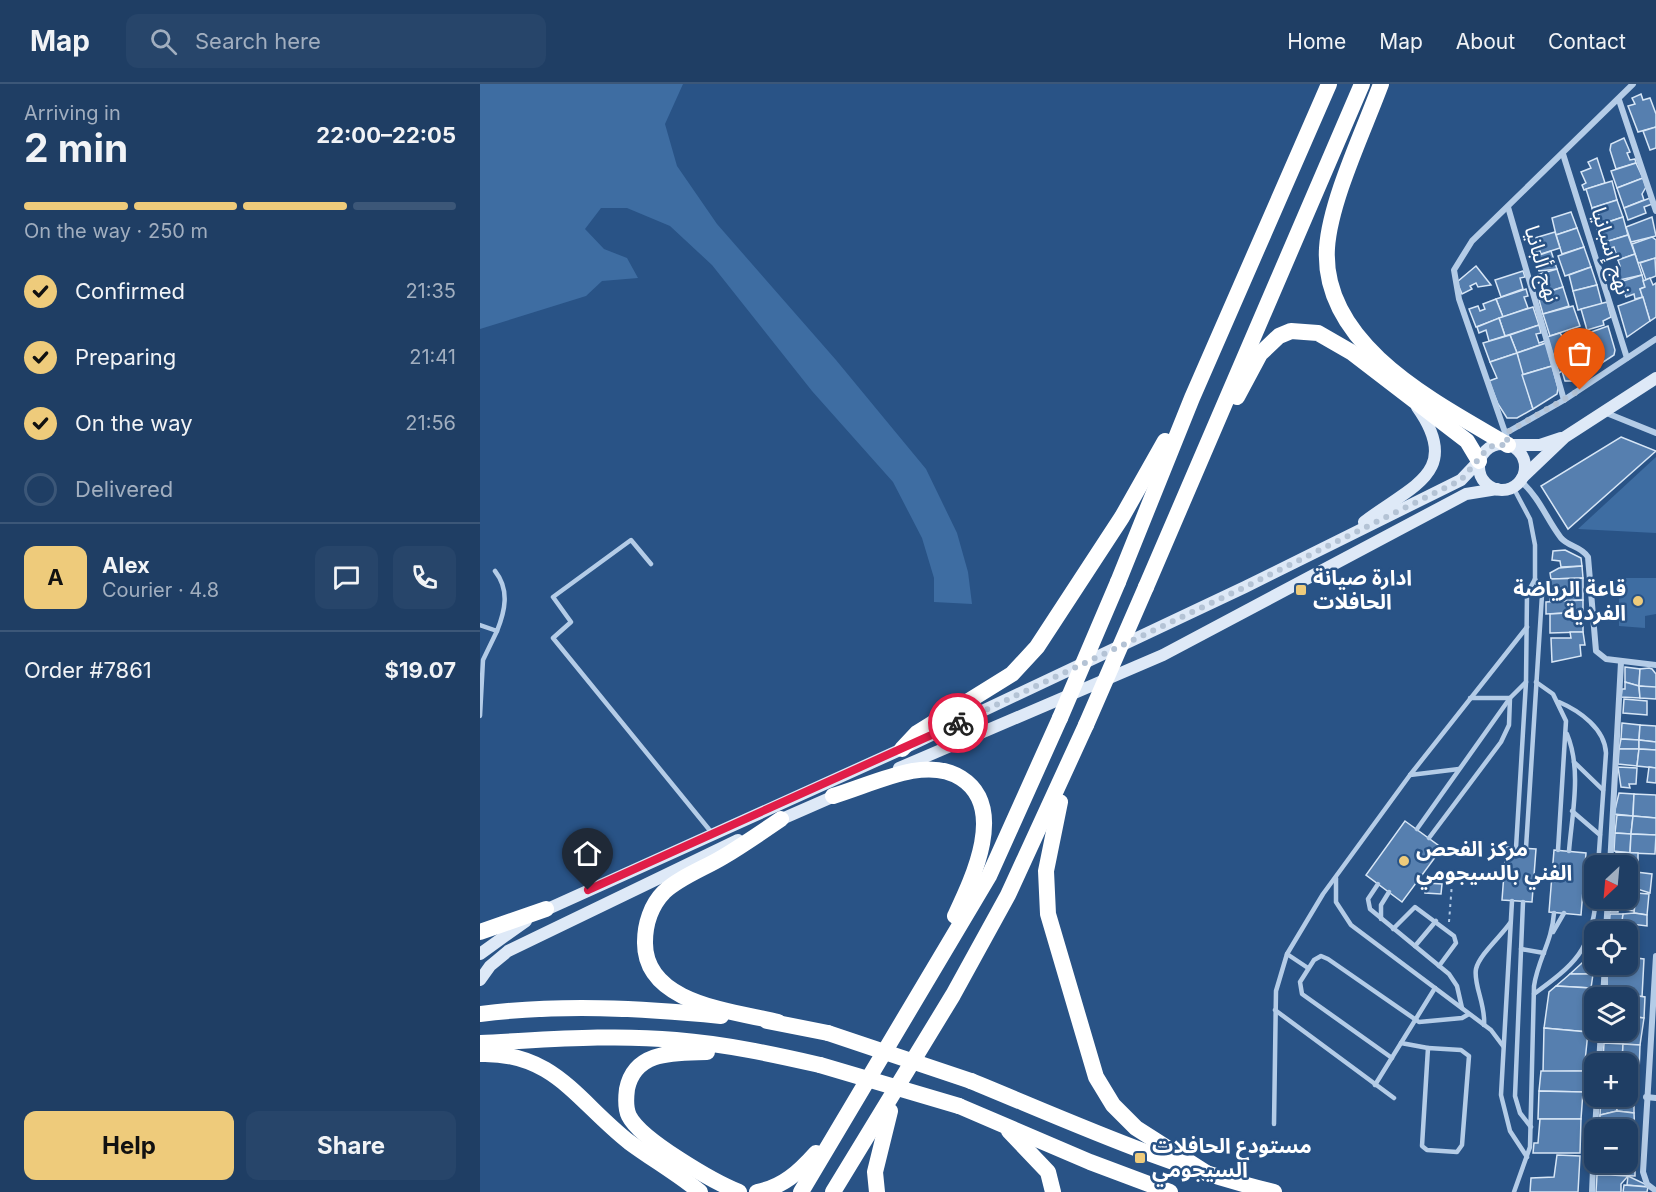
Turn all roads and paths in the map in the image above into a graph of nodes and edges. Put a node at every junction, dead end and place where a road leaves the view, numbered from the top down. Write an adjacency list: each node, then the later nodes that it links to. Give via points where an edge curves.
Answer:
1 (1329, 84): 12 (highway)
2 (1362, 84): 19 (highway)
3 (1381, 84): 18 (highway, via 1332,221 1327,249 1336,301 1351,328 1377,358 1462,418)
4 (1633, 84): 5 (street)
5 (1619, 100): 6 (street); 8 (street)
6 (1563, 154): 7 (street); 10 (street, نهج إسبانيا)
7 (1508, 207): 13 (street, نهج ألبانيا); 18 (street, via 1459,258 1454,279)
8 (1656, 211)
9 (1656, 339): 10 (street)
10 (1627, 358): 13 (street)
11 (1656, 378): 15 (main road)
12 (1192, 398): 42 (highway, via 1122,517 1037,647 1012,674 917,733); 86 (highway, bridge, via 1118,582 989,876)
13 (1564, 400): 18 (street)
14 (1413, 401): 19 (highway, via 1332,339 1318,333 1291,331 1279,336 1260,354 1215,441); 20 (highway, via 1467,441); 23 (main road, via 1436,442 1434,462 1420,482)
15 (1603, 412): 16 (street); 17 (main road)
16 (1656, 433)
17 (1565, 437): 18 (main road, via 1540,445); 21 (main road)
18 (1507, 439): 20 (main road, via 1487,449); 21 (main road, via 1523,458)
19 (1201, 456): 43 (highway, bridge)
20 (1479, 461): 22 (main road, via 1480,476); 23 (main road, via 1461,480)
21 (1518, 482): 22 (main road); 26 (lane, via 1533,528); 31 (street, via 1541,503 1563,540 1588,557 1594,645 1606,659)
22 (1497, 489): 48 (main road, via 1466,494 1163,655)
23 (1339, 540): 42 (main road)
24 (651, 564): 52 (lane, via 631,540 553,597 571,622 553,638)
25 (495, 571): 29 (lane, via 502,580 506,600)
26 (1534, 579): 28 (lane, via 1527,594); 34 (lane, via 1542,595)
27 (480, 625): 29 (lane)
28 (1527, 627): 33 (lane); 35 (lane)
29 (497, 631): 30 (lane)
30 (482, 659): 40 (lane)
31 (1621, 662): 32 (street); 60 (street)
32 (1656, 665)
33 (1526, 682): 36 (lane); 38 (lane)
34 (1536, 682): 37 (lane); 39 (lane)
35 (1470, 698): 36 (lane); 46 (lane)
36 (1510, 698): 45 (lane); 54 (lane, via 1509,725 1501,742)
37 (1559, 702): 41 (lane); 47 (lane, via 1601,734 1606,747)
38 (1525, 708): 39 (lane); 55 (lane)
39 (1534, 708): 56 (lane)
40 (480, 716)
41 (1566, 732): 44 (lane); 57 (lane)
42 (902, 749): 52 (main road)
43 (1070, 760): 106 (highway, via 1008,895); 116 (highway, via 1048,857 1046,900 1090,1062 1104,1092 1124,1117)
44 (1574, 762): 47 (lane); 49 (lane)
45 (1460, 769): 46 (lane); 51 (lane)
46 (1410, 775): 61 (lane)
47 (1603, 790): 53 (lane)
48 (833, 796): 50 (main road); 86 (highway, via 912,771 933,770 951,772 968,782 978,795 983,832 975,867)
49 (1572, 811): 53 (lane); 58 (lane)
50 (781, 819): 87 (main road, via 508,951); 96 (highway, via 664,893 648,920 645,940 652,971 670,990 686,998)
51 (1416, 829)
52 (712, 833): 67 (main road)
53 (1600, 835): 59 (lane)
54 (1429, 838)
55 (1516, 848)
56 (1526, 848)
57 (1558, 850)
58 (1569, 851)
59 (1599, 855)
60 (1611, 855)
61 (1337, 876): 82 (lane); 88 (lane, via 1335,894 1344,918)
62 (1452, 883): 75 (path)
63 (1378, 884): 71 (lane, via 1368,904)
64 (1389, 892): 71 (lane, via 1381,905)
65 (1512, 901): 72 (lane)
66 (1523, 902): 79 (lane)
67 (546, 909): 76 (highway); 81 (main road)
68 (1595, 909): 89 (lane, via 1584,949 1570,967)
69 (1554, 913): 77 (lane)
70 (1564, 913): 77 (lane)
71 (1381, 919): 74 (lane)
72 (1511, 920): 97 (lane, via 1476,967); 100 (lane)
73 (1436, 921): 74 (lane, via 1415,907); 75 (lane); 78 (lane)
74 (1393, 929): 78 (lane)
75 (1446, 929): 84 (lane, via 1456,943)
76 (480, 932)
77 (1552, 933): 80 (lane)
78 (1415, 946): 84 (lane)
79 (1521, 949): 80 (lane); 113 (lane, via 1515,1096 1520,1113)
80 (1544, 953): 89 (lane)
81 (480, 954)
82 (1287, 954): 85 (lane); 92 (lane, via 1277,981)
83 (1656, 956): 90 (street)
84 (1439, 966): 91 (lane, via 1457,986)
85 (1308, 968): 95 (lane, via 1317,958 1325,957); 104 (lane, via 1300,982 1302,994)
86 (931, 975): 110 (highway)
87 (480, 980)
88 (1435, 988): 91 (lane); 95 (lane)
89 (1534, 994): 113 (lane)
90 (1654, 1006): 107 (street)
91 (1462, 1008): 94 (lane)
92 (1275, 1010): 105 (lane); 112 (lane)
93 (483, 1014): 96 (highway, via 622,1008)
94 (1469, 1014): 95 (lane, via 1426,1023); 97 (lane)
95 (1415, 1020): 99 (lane)
96 (778, 1022): 116 (highway, bridge, via 828,1033 971,1081)
97 (1484, 1025): 100 (lane)
98 (480, 1043): 102 (highway, via 617,1037 677,1040)
99 (1401, 1043): 101 (lane); 104 (lane)
100 (1503, 1047): 114 (lane, via 1503,1107 1513,1138)
101 (1428, 1048): 101 (lane, via 1461,1050 1469,1056 1462,1145 1457,1152 1427,1150 1422,1146)
102 (756, 1051): 111 (highway, bridge, via 820,1065 959,1106); 119 (highway, via 651,1057 637,1067 629,1080 626,1098 629,1116 641,1131 704,1175)
103 (480, 1054): 118 (highway, via 519,1056 559,1077 630,1142)
104 (1392, 1058): 105 (lane)
105 (1375, 1084): 108 (lane)
106 (893, 1095): 122 (highway); 123 (highway, via 875,1172)
107 (1646, 1097): 109 (street); 117 (street, via 1643,1172 1647,1184)
108 (1394, 1098)
109 (1656, 1098)
110 (842, 1122): 120 (highway, via 791,1178 773,1189); 121 (highway)
111 (999, 1122): 124 (highway, via 1040,1161 1048,1172); 125 (highway)
112 (1274, 1124)
113 (1531, 1127): 114 (lane)
114 (1527, 1157): 127 (lane)
115 (1593, 1173): 128 (street)
116 (1208, 1174): 126 (highway)
117 (1656, 1191)
118 (700, 1192)
119 (739, 1192)
120 (757, 1192)
121 (801, 1192)
122 (833, 1192)
123 (877, 1192)
124 (1053, 1192)
125 (1170, 1192)
126 (1274, 1192)
127 (1514, 1192)
128 (1592, 1192)

